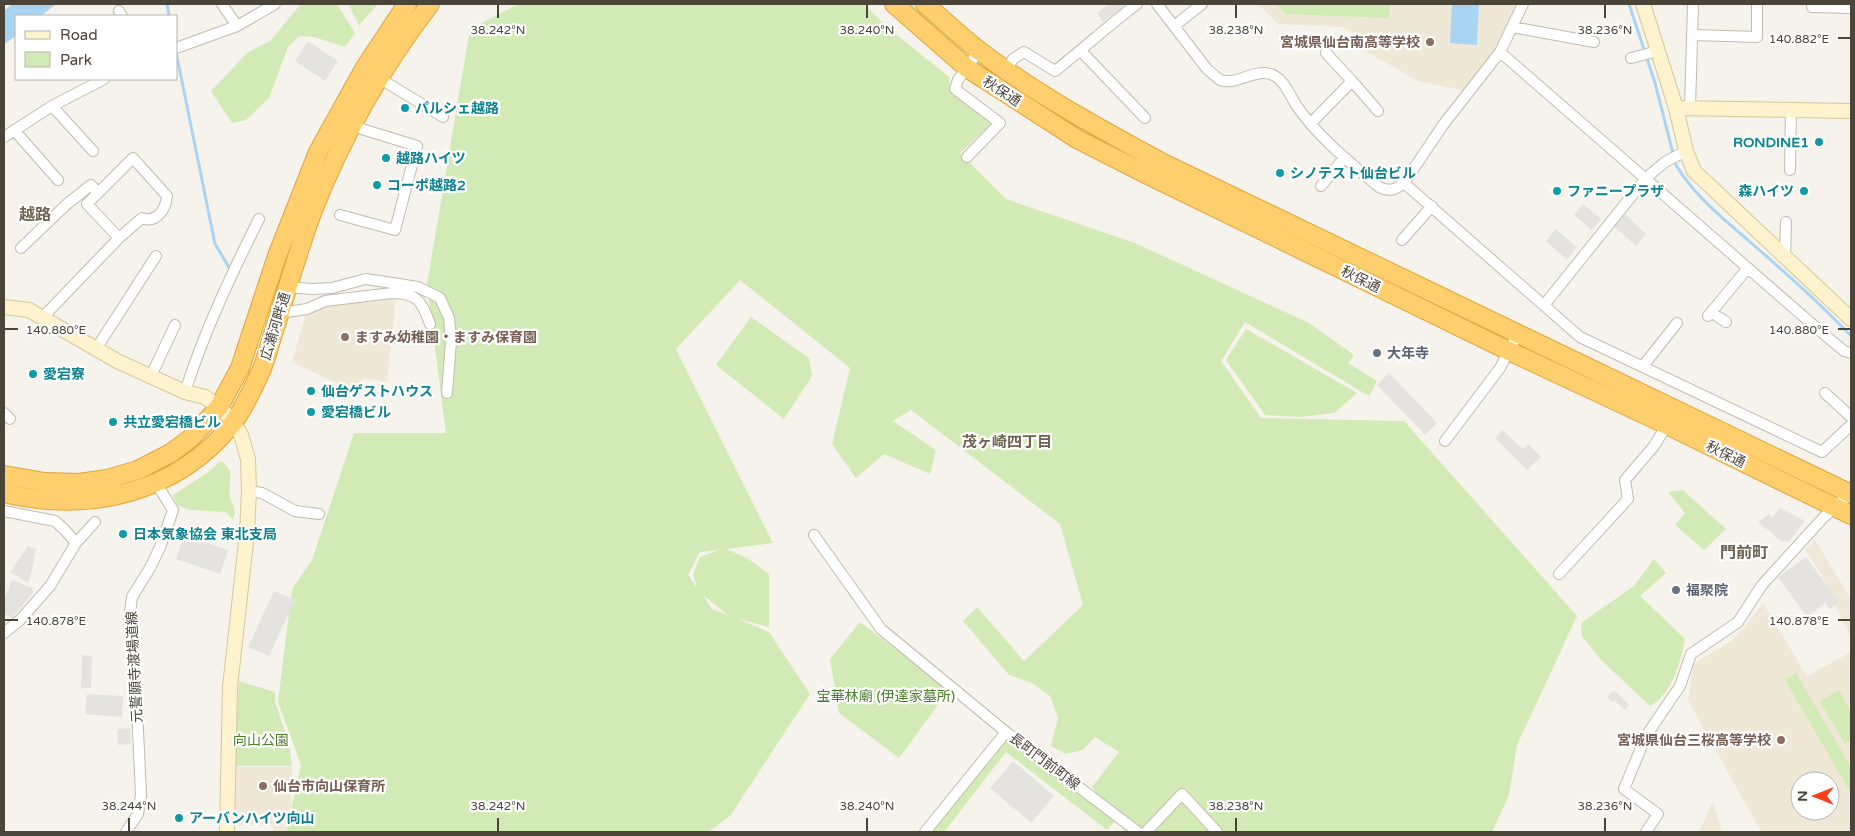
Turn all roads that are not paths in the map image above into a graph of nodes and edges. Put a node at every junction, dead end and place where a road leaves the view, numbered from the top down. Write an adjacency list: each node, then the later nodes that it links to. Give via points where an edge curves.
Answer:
1 (222, 4): 16 (street)
2 (275, 4): 16 (street)
3 (408, 4): 84 (highway, 広瀬河畔通, via 364,69 318,152 277,256 240,368)
4 (430, 4): 30 (highway, 広瀬河畔通)
5 (894, 4): 28 (highway, 秋保通)
6 (925, 4): 22 (highway, 秋保通)
7 (1138, 4): 23 (street, via 1106,27)
8 (1157, 4): 17 (street)
9 (1202, 4): 17 (street)
10 (1523, 4): 18 (street)
11 (1643, 4): 25 (street)
12 (1693, 4): 19 (street)
13 (1757, 5): 19 (street, via 1757,37)
14 (1812, 7): 15 (street)
15 (1851, 8)
16 (237, 26): 21 (street)
17 (1174, 26): 41 (street, via 1207,69 1220,80 1265,73 1274,75)
18 (1512, 28): 20 (street); 24 (street)
19 (1693, 36): 35 (street)
20 (1594, 42)
21 (178, 47)
22 (979, 51): 28 (street); 29 (highway, 秋保通)
23 (1081, 51): 29 (street, via 1055,70 1024,52); 40 (street)
24 (1500, 52): 50 (street); 52 (street, via 1443,125)
25 (1655, 52): 27 (street); 34 (street)
26 (1326, 53): 32 (street)
27 (1634, 57)
28 (967, 68): 47 (street, via 955,89 1000,123); 77 (highway, 秋保通, via 1077,139)
29 (1006, 70): 75 (highway, 秋保通, via 1086,121 1161,162)
30 (379, 78): 39 (street); 42 (highway, 広瀬河畔通)
31 (102, 80): 33 (street)
32 (1352, 82): 37 (street); 41 (street)
33 (52, 106): 43 (street); 45 (street)
34 (1676, 108): 35 (street); 46 (street)
35 (1690, 108): 36 (street)
36 (1791, 110): 38 (street); 49 (street)
37 (1378, 111)
38 (1851, 111)
39 (443, 117)
40 (1145, 118)
41 (1311, 123): 48 (street)
42 (352, 126): 56 (street, via 417,146 396,230); 65 (highway, 広瀬河畔通, via 330,169)
43 (14, 130): 44 (street); 51 (street)
44 (4, 137)
45 (94, 151)
46 (1682, 153): 50 (street); 63 (street, via 1700,178)
47 (968, 156)
48 (1344, 158): 52 (street, via 1378,187 1395,190); 53 (street)
49 (1790, 170)
50 (1646, 178): 64 (street); 66 (street)
51 (58, 180)
52 (1404, 183): 55 (street)
53 (1321, 186)
54 (98, 193): 59 (street, via 87,204); 59 (street, via 133,158 166,196 166,206 154,219 142,218); 61 (street, via 91,185 66,204)
55 (1432, 206): 60 (street); 66 (street)
56 (340, 215)
57 (259, 219): 81 (street, via 205,334)
58 (1786, 222): 63 (street)
59 (119, 238): 69 (street)
60 (1402, 240)
61 (21, 248)
62 (156, 256): 76 (street)
63 (1785, 257): 70 (street)
64 (1747, 269): 71 (street, via 1710,314); 78 (street, via 1831,341)
65 (287, 287): 68 (highway, 広瀬河畔通); 82 (street, via 332,288 366,279 418,287 440,298 449,318 451,341)
66 (1545, 304): 79 (street, via 1580,337)
67 (4, 306): 69 (street, via 29,310)
68 (279, 313): 73 (street, via 307,309 325,301 402,293 412,295 421,304); 86 (highway, 広瀬河畔通, via 261,370)
69 (42, 318): 76 (street)
70 (1851, 319)
71 (1726, 322)
72 (1677, 323): 79 (street)
73 (430, 324)
74 (175, 325): 80 (street)
75 (1518, 333): 77 (street); 94 (highway, 秋保通)
76 (96, 349): 80 (street)
77 (1509, 351): 87 (highway, 秋保通); 89 (street, via 1500,368)
78 (1851, 353)
79 (1643, 366): 88 (street, via 1822,452)
80 (150, 378): 81 (street)
81 (185, 392): 84 (street, via 205,397)
82 (447, 393)
83 (1825, 394): 85 (street)
84 (219, 407): 86 (street); 90 (highway, 広瀬河畔通, via 191,438 171,453 138,470 107,480 64,484)
85 (1851, 417)
86 (234, 422): 91 (highway, 広瀬河畔通, via 209,448); 92 (street, via 248,459)
87 (1668, 425): 95 (highway, 秋保通); 102 (street, via 1625,480 1628,499)
88 (1851, 425)
89 (1445, 441)
90 (4, 475)
91 (156, 483): 93 (highway, 広瀬河畔通, via 124,495 91,500 41,500); 105 (street, 元誓願寺渡場道線, via 173,510 161,545 132,597 129,622 141,794 138,814)
92 (249, 491): 97 (street, via 262,493 294,511); 106 (street, via 230,687)
93 (4, 493)
94 (1851, 493): 95 (street)
95 (1834, 507): 98 (highway, 秋保通); 111 (street, via 1762,585 1738,622 1692,654 1680,686 1646,736 1624,788 1658,814)
96 (4, 511): 101 (street, via 54,521)
97 (319, 514)
98 (1851, 515)
99 (95, 522): 101 (street)
100 (814, 535): 104 (street, via 881,630)
101 (76, 543): 103 (street, via 50,586)
102 (1559, 574)
103 (4, 633)
104 (1006, 732): 107 (street, 長町門前町線); 108 (street, 長町門前町線)
105 (126, 832)
106 (227, 832)
107 (925, 832)
108 (1138, 832)
109 (1146, 832): 110 (street, via 1182,794)
110 (1217, 832)
111 (1646, 832)

